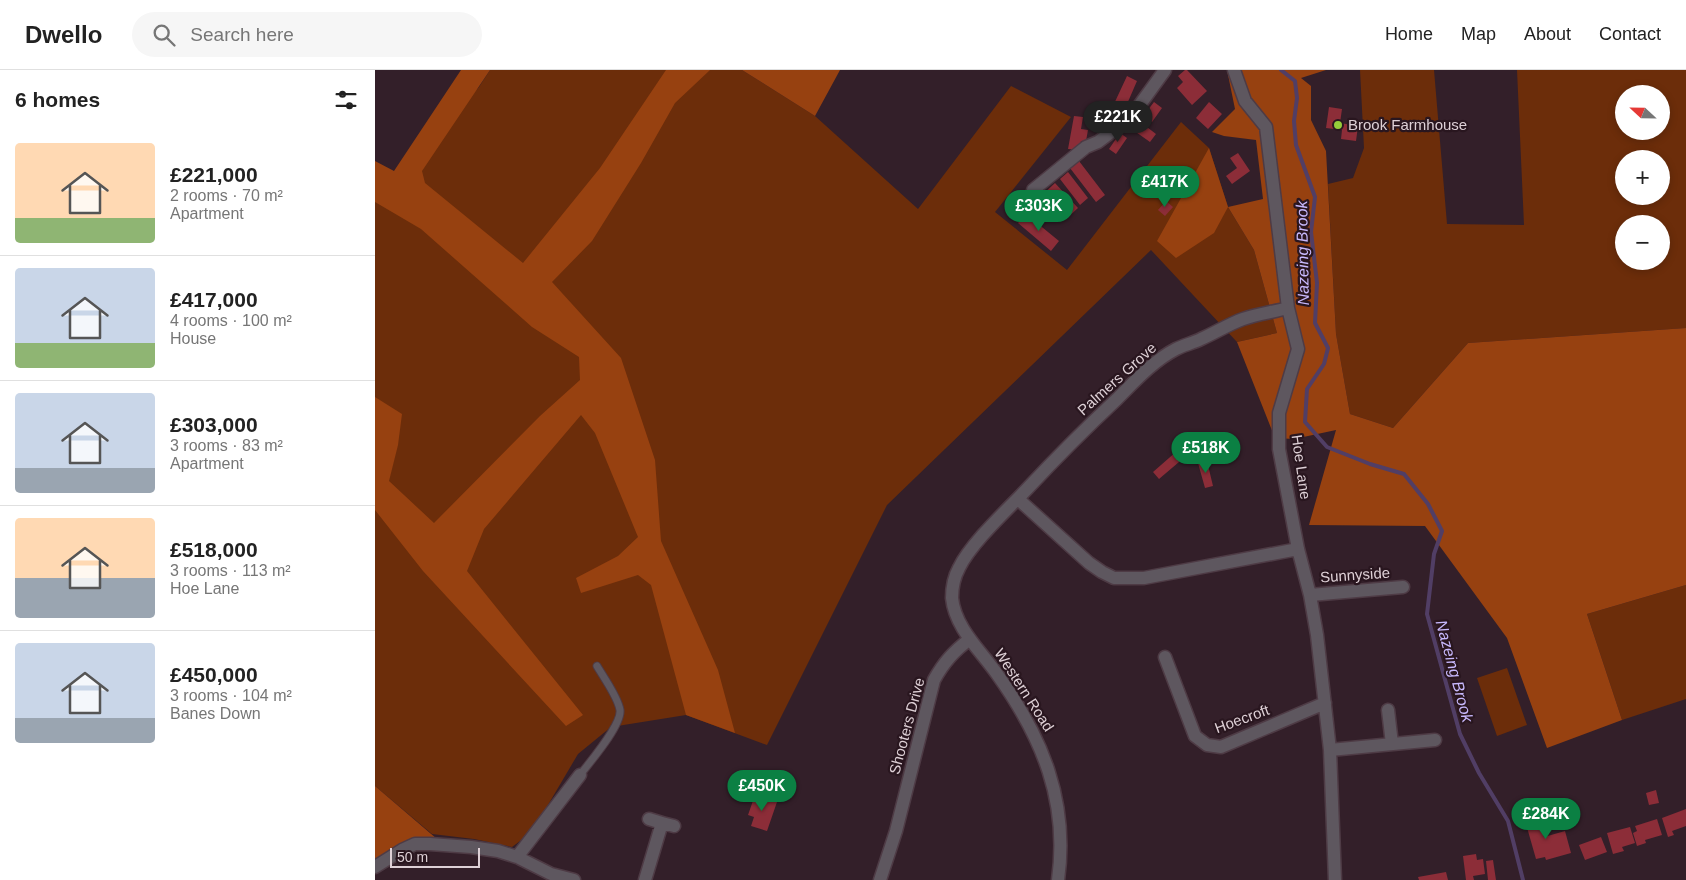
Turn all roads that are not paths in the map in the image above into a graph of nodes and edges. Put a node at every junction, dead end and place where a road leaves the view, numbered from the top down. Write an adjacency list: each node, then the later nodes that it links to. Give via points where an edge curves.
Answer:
1 (1165, 70): 3 (street, via 1131,116)
2 (1234, 70): 4 (street, Hoe Lane, via 1245,101 1266,127)
3 (1033, 190)
4 (1288, 308): 5 (street, Palmers Grove, via 1243,319 1157,361); 6 (street, Hoe Lane, via 1298,348 1279,413 1279,449)
5 (1017, 499): 6 (street, via 1089,563 1114,578 1144,578); 9 (street, Palmers Grove, via 971,550 953,585 955,613)
6 (1298, 549): 8 (street, Hoe Lane)
7 (1403, 587): 8 (street, Sunnyside)
8 (1309, 594): 12 (street, Hoe Lane)
9 (970, 639): 23 (street, Shooters Drive, via 943,663 934,680 896,831); 24 (street, Western Road, via 1023,714 1052,777 1058,809)
10 (1165, 658): 12 (street, Hoecroft, via 1195,736 1207,745 1221,747)
11 (597, 666): 17 (lane, via 618,703 620,716)
12 (1325, 703): 16 (street, Hoe Lane)
13 (1389, 710): 15 (street)
14 (1435, 740): 15 (street)
15 (1392, 744): 16 (street)
16 (1330, 750): 25 (street, Hoe Lane)
17 (580, 776): 19 (street)
18 (662, 823): 22 (street)
19 (517, 857): 20 (street, via 471,847 415,844); 21 (street, via 551,874)
20 (375, 867)
21 (574, 880)
22 (645, 880)
23 (880, 880)
24 (1058, 880)
25 (1335, 880)

